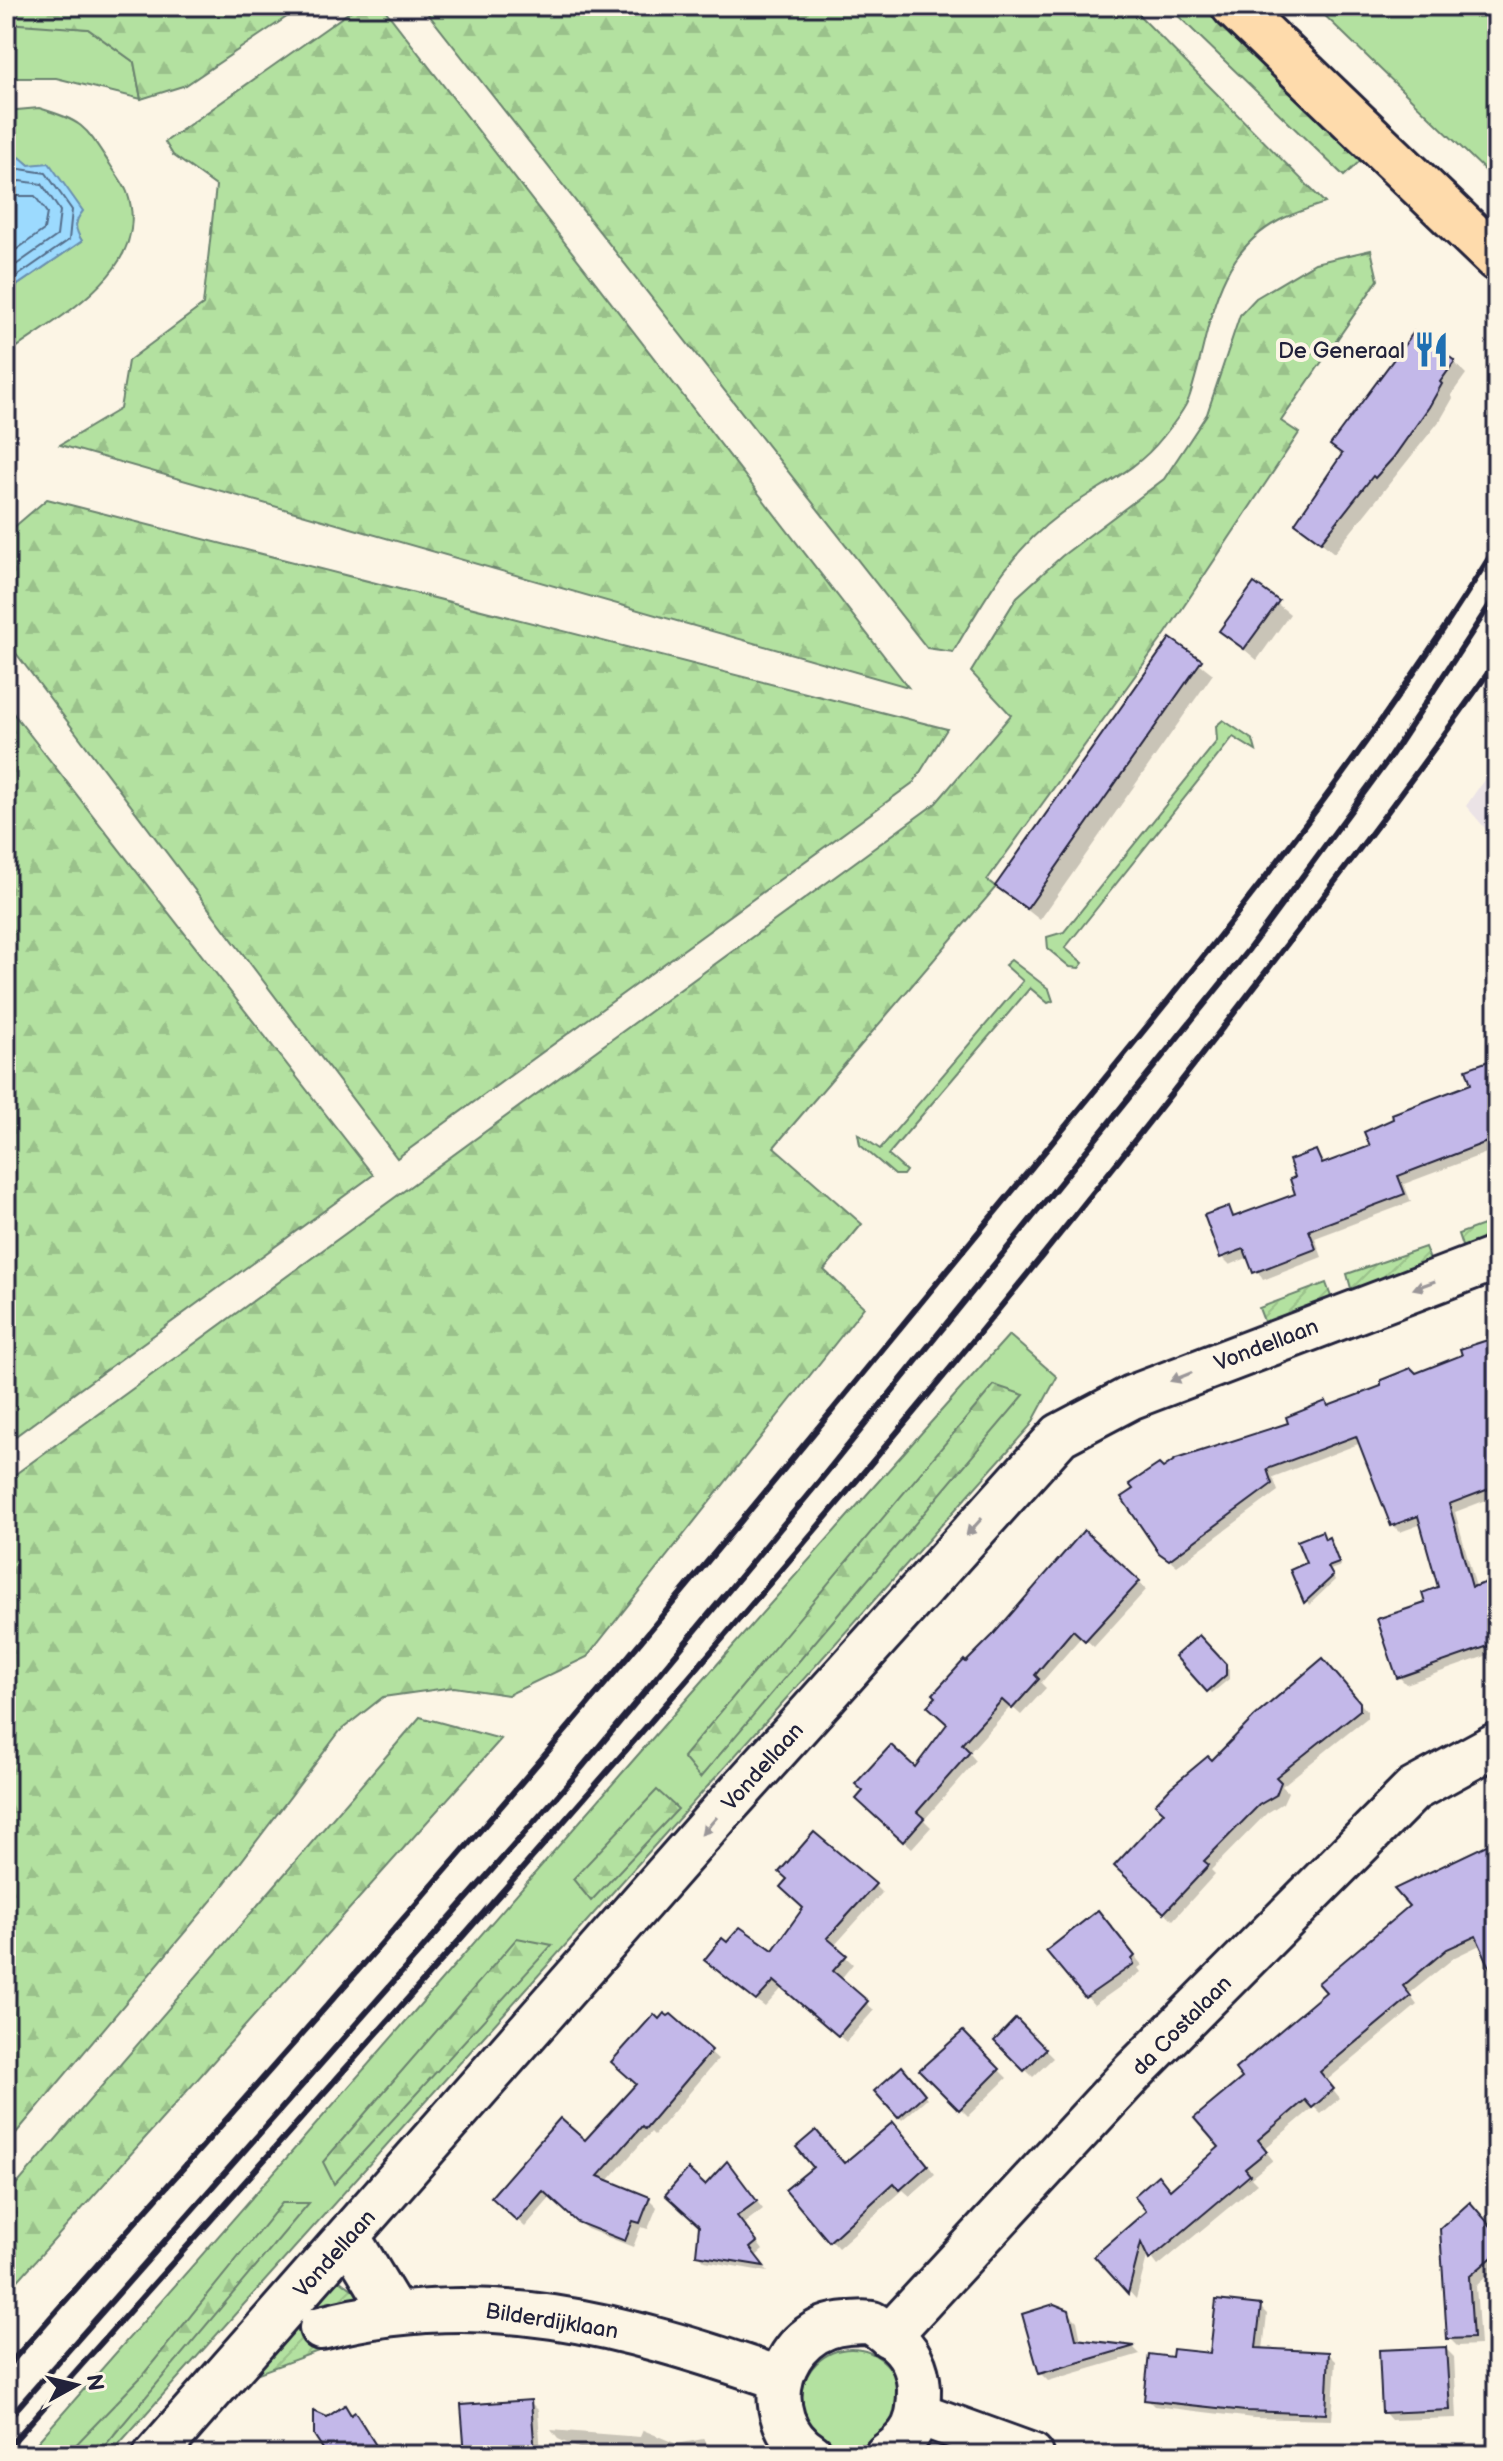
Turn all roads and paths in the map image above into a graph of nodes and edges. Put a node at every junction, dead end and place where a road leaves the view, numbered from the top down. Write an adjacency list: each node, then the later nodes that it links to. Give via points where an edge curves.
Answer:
1 (1234, 6): 2 (main road)
2 (1495, 251)
3 (1497, 1258): 5 (street, Vondellaan, one-way to 5, via 1132,1397 1060,1435)
4 (1497, 1744): 8 (street, da Costalaan, via 1413,1790 1133,2072)
5 (349, 2238): 6 (street); 12 (street, Vondellaan)
6 (394, 2312): 7 (street, Bilderdijklaan); 9 (street, Bilderdijklaan, via 529,2312 666,2339)
7 (321, 2328)
8 (889, 2336): 9 (street, via 870,2322 827,2324 799,2344); 10 (street, via 904,2345 918,2374)
9 (779, 2378): 11 (street, via 778,2405)
10 (919, 2414): 13 (street, via 906,2442); 14 (street)
11 (803, 2452)
12 (155, 2455)
13 (886, 2455)
14 (1032, 2455)

